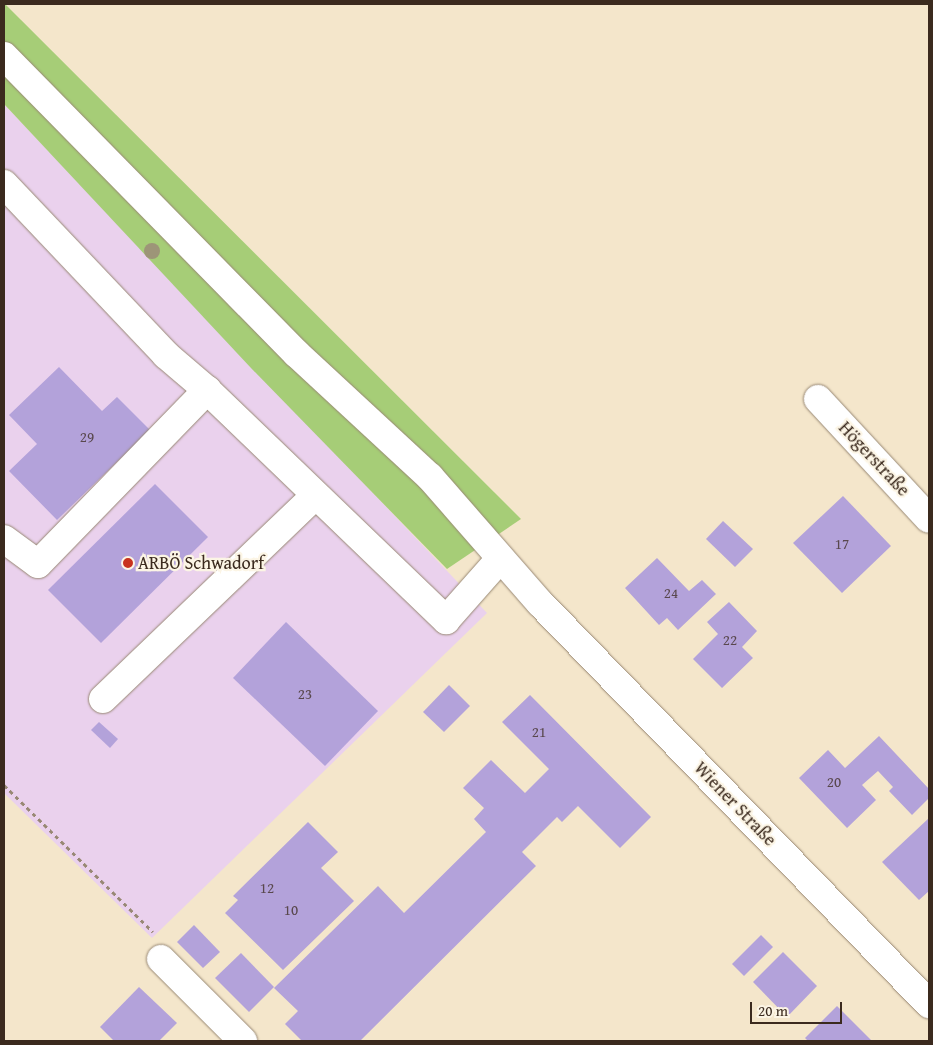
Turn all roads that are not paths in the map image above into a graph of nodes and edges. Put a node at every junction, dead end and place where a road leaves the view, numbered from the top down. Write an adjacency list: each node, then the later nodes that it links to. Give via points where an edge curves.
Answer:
1 (4, 56): 8 (main road, Wiener Straße, via 297,354 430,477)
2 (4, 184): 3 (main road, via 166,355)
3 (207, 390): 5 (main road); 7 (main road, via 38,564)
4 (818, 399): 6 (main road, Högerstraße)
5 (315, 496): 8 (main road, via 446,620); 9 (main road)
6 (929, 519)
7 (4, 539)
8 (500, 559): 11 (main road, Wiener Straße)
9 (103, 699)
10 (161, 959): 12 (main road)
11 (929, 1004)
12 (243, 1041)

